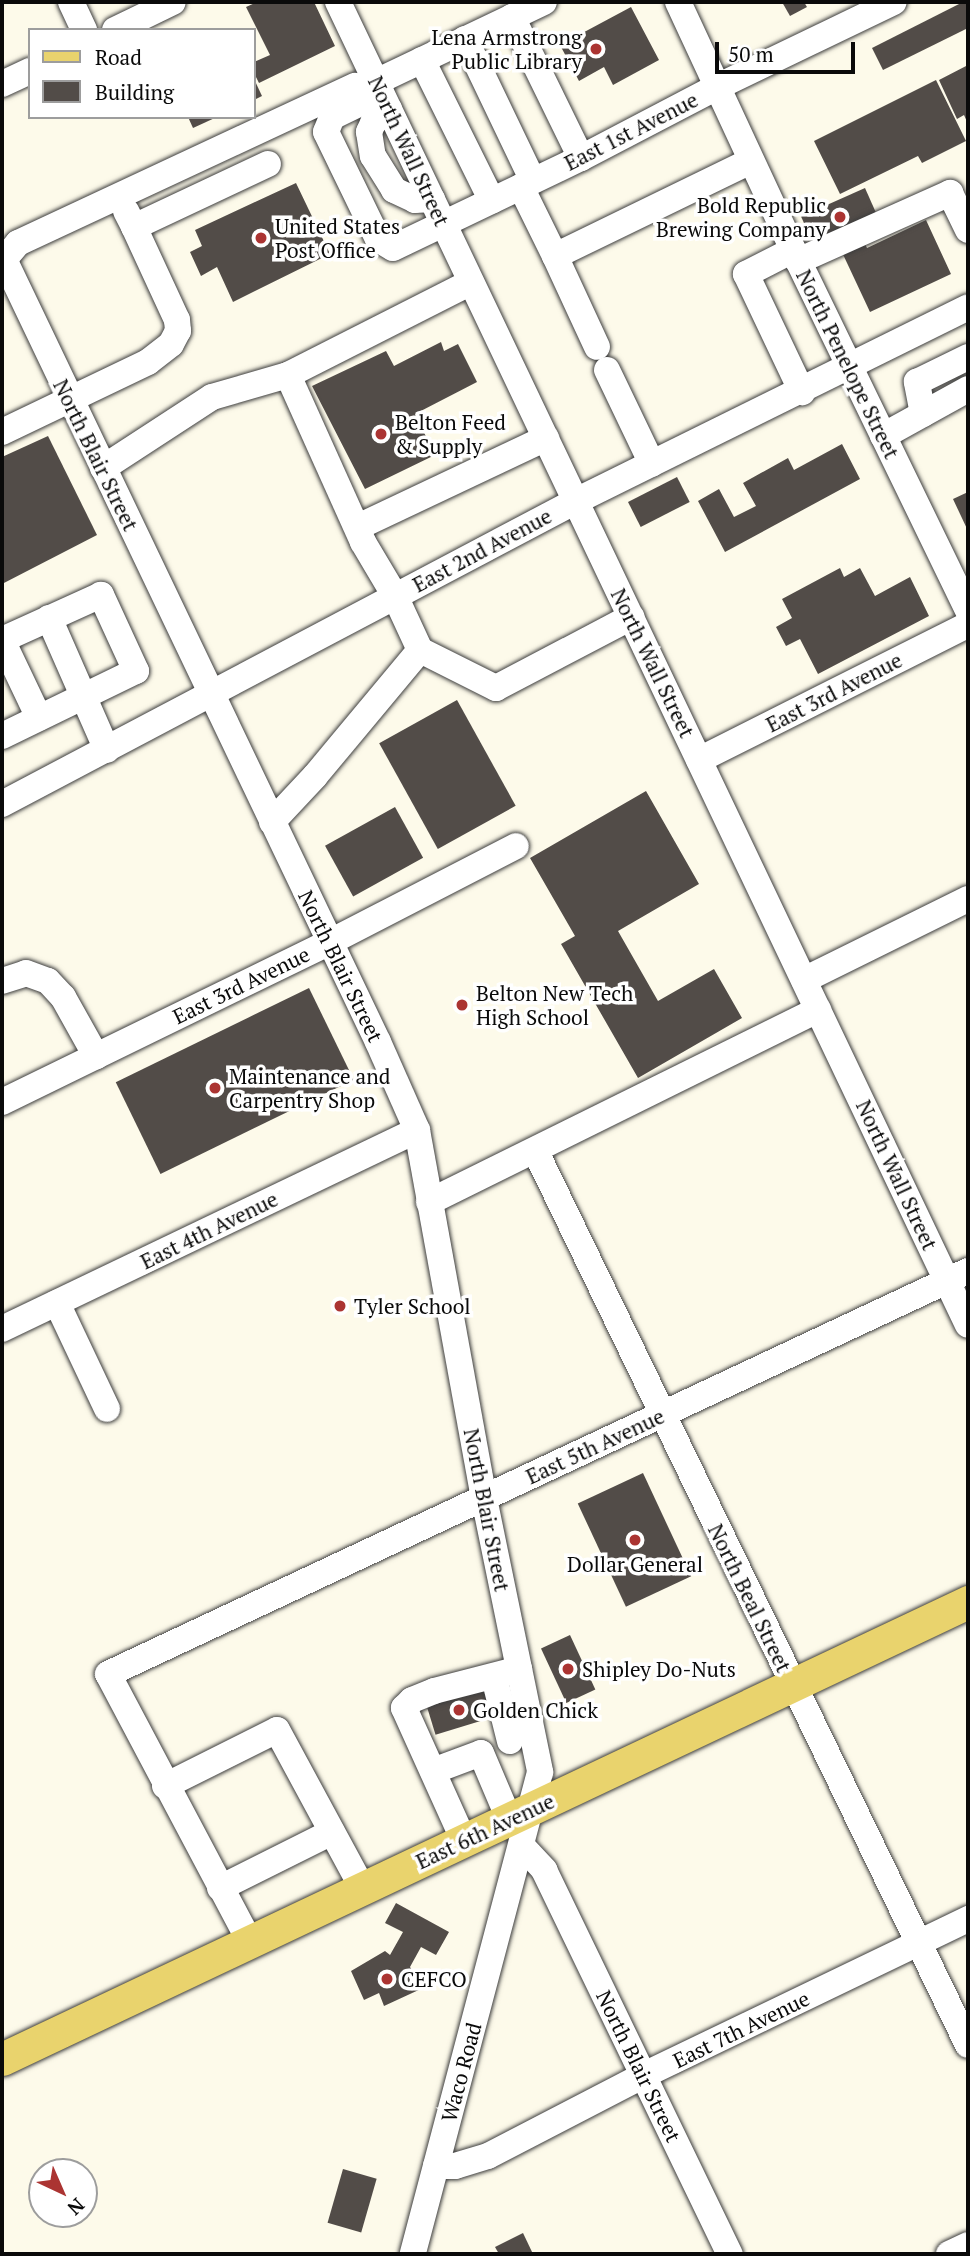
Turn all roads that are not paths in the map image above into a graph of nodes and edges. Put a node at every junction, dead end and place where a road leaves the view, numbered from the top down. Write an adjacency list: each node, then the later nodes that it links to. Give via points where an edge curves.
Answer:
1 (71, 2): 8 (street)
2 (173, 2): 9 (street)
3 (338, 2): 15 (street, North Wall Street)
4 (544, 2): 7 (street)
5 (678, 2): 14 (street, North Penelope Street)
6 (894, 2): 14 (street, East 1st Avenue)
7 (512, 17): 10 (street); 16 (street)
8 (83, 28)
9 (119, 28)
10 (465, 39): 11 (street); 19 (street)
11 (422, 60): 15 (street); 21 (street)
12 (28, 72): 13 (street)
13 (2, 85)
14 (716, 87): 16 (street, East 1st Avenue); 17 (street, North Penelope Street)
15 (380, 90): 20 (street); 22 (street, North Wall Street); 22 (street, East 1st Avenue, via 332,117 326,132 378,239 393,248)
16 (581, 158): 19 (street, East 1st Avenue)
17 (751, 161): 25 (street); 26 (street, North Penelope Street)
18 (268, 164): 23 (street)
19 (527, 184): 21 (street, East 1st Avenue); 25 (street)
20 (118, 196): 23 (street); 27 (street, via 18,243)
21 (492, 201): 22 (street, East 1st Avenue)
22 (444, 224): 28 (street, North Wall Street)
23 (134, 228): 35 (street, via 178,331 161,354)
24 (968, 230): 26 (street, via 950,193)
25 (555, 256): 40 (street)
26 (795, 256): 31 (street, North Penelope Street); 34 (street, via 746,274)
27 (2, 259): 35 (street, North Blair Street)
28 (471, 282): 32 (street); 39 (street, North Wall Street)
29 (968, 307): 31 (street, East 2nd Avenue)
30 (968, 357): 36 (street, via 917,382)
31 (850, 368): 34 (street, East 2nd Avenue); 38 (street, North Penelope Street)
32 (288, 375): 41 (street, via 212,397); 43 (street)
33 (968, 389): 36 (street)
34 (802, 392): 40 (street, East 2nd Avenue)
35 (69, 401): 37 (street); 41 (street, North Blair Street)
36 (923, 414): 38 (street)
37 (2, 432)
38 (883, 436): 45 (street, North Penelope Street)
39 (546, 438): 42 (street, North Wall Street); 43 (street)
40 (652, 464): 42 (street, East 2nd Avenue)
41 (103, 468): 50 (street, North Blair Street)
42 (576, 501): 44 (street, East 2nd Avenue); 46 (street, North Wall Street)
43 (358, 527): 44 (street)
44 (395, 596): 49 (street); 50 (street, East 2nd Avenue)
45 (968, 611)
46 (631, 617): 49 (street, via 496,688); 55 (street, North Wall Street)
47 (50, 618): 51 (street); 51 (street, via 101,595 136,671); 52 (street, via 2,640)
48 (968, 625): 55 (street, East 3rd Avenue)
49 (420, 650): 57 (street)
50 (210, 694): 54 (street, East 2nd Avenue); 57 (street, North Blair Street)
51 (84, 696): 52 (street); 54 (street)
52 (39, 718): 53 (street)
53 (2, 736)
54 (107, 750): 56 (street, East 2nd Avenue)
55 (699, 760): 61 (street, North Wall Street)
56 (2, 804)
57 (272, 822): 60 (street, North Blair Street)
58 (516, 846): 60 (street, East 3rd Avenue)
59 (968, 900): 61 (street)
60 (330, 942): 64 (street, East 3rd Avenue); 66 (street, North Blair Street)
61 (804, 980): 63 (street, North Wall Street)
62 (2, 981): 64 (street, via 26,973 48,981 64,997)
63 (818, 1010): 67 (street); 69 (street, North Wall Street)
64 (96, 1056): 65 (street, East 3rd Avenue)
65 (4, 1095)
66 (417, 1130): 68 (street, North Blair Street); 70 (street, East 4th Avenue)
67 (535, 1150): 68 (street); 74 (street, North Beal Street)
68 (429, 1202): 75 (street, North Blair Street)
69 (958, 1276): 71 (street, North Wall Street); 74 (street, East 5th Avenue)
70 (57, 1303): 72 (street, East 4th Avenue); 73 (street)
71 (968, 1325)
72 (2, 1329)
73 (107, 1409)
74 (662, 1415): 75 (street, East 5th Avenue); 78 (street, North Beal Street)
75 (484, 1498): 77 (street, North Blair Street); 82 (street, East 5th Avenue, via 108,1674)
76 (968, 1602): 78 (main road, East 6th Avenue)
77 (506, 1673): 79 (street, North Blair Street); 81 (street, via 476,1678 412,1700 404,1708)
78 (792, 1687): 83 (main road, East 6th Avenue); 90 (street, North Beal Street)
79 (521, 1737): 80 (street); 83 (street, North Blair Street, via 540,1772)
80 (481, 1753): 81 (street); 83 (street)
81 (433, 1771): 85 (street)
82 (165, 1786): 84 (street, via 277,1730); 86 (street)
83 (521, 1825): 85 (main road, East 6th Avenue); 93 (street, North Blair Street); 94 (street, Waco Road)
84 (332, 1832): 86 (street); 87 (street)
85 (464, 1841): 87 (main road, East 6th Avenue)
86 (220, 1888): 89 (street)
87 (363, 1889): 89 (main road, East 6th Avenue)
88 (968, 1919): 90 (street, East 7th Avenue)
89 (250, 1942): 92 (main road, East 6th Avenue)
90 (918, 1944): 91 (street, North Beal Street); 93 (street, East 7th Avenue)
91 (968, 2045)
92 (2, 2059)
93 (644, 2076): 94 (street, East 7th Avenue, via 488,2156 455,2166); 97 (street, North Blair Street)
94 (436, 2165): 96 (street, Waco Road)
95 (968, 2245): 98 (street)
96 (413, 2254)
97 (730, 2254)
98 (949, 2254)

